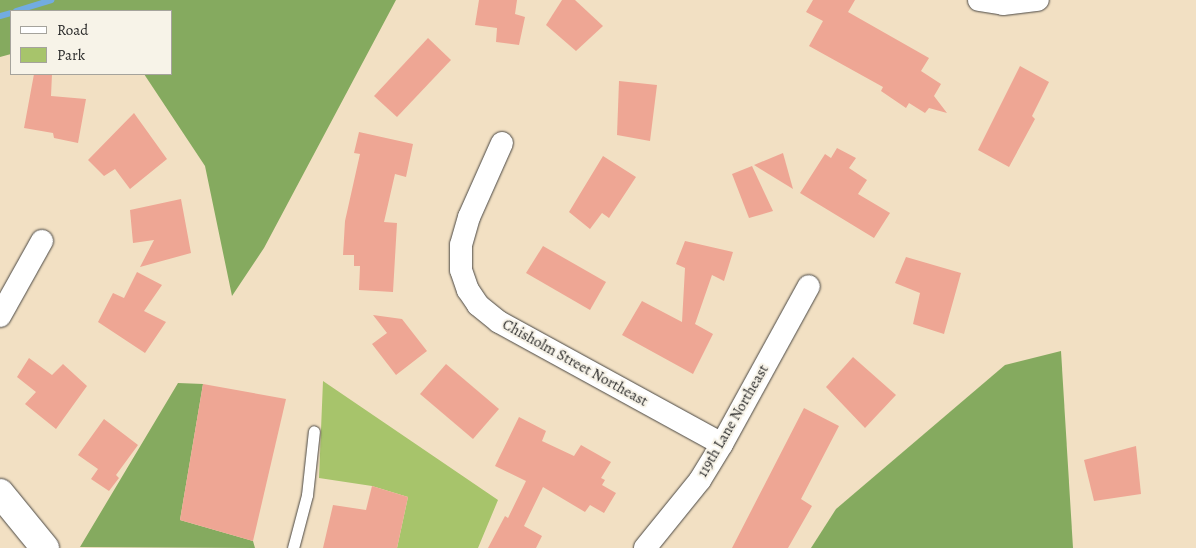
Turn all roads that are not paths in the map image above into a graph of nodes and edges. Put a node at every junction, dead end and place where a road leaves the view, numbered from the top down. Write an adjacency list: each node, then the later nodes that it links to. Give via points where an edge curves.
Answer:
1 (979, 0): 2 (street, via 1003,4)
2 (1038, 0)
3 (502, 142): 8 (street, Chisholm Street Northeast, via 469,217 461,245 461,270 473,298 499,322)
4 (42, 241): 6 (street)
5 (809, 286): 8 (street, 119th Lane Northeast)
6 (0, 316)
7 (314, 431): 11 (lane, via 306,494)
8 (722, 444): 12 (street, 119th Lane Northeast, via 700,480)
9 (0, 493): 10 (street)
10 (45, 548)
11 (293, 548)
12 (645, 548)

